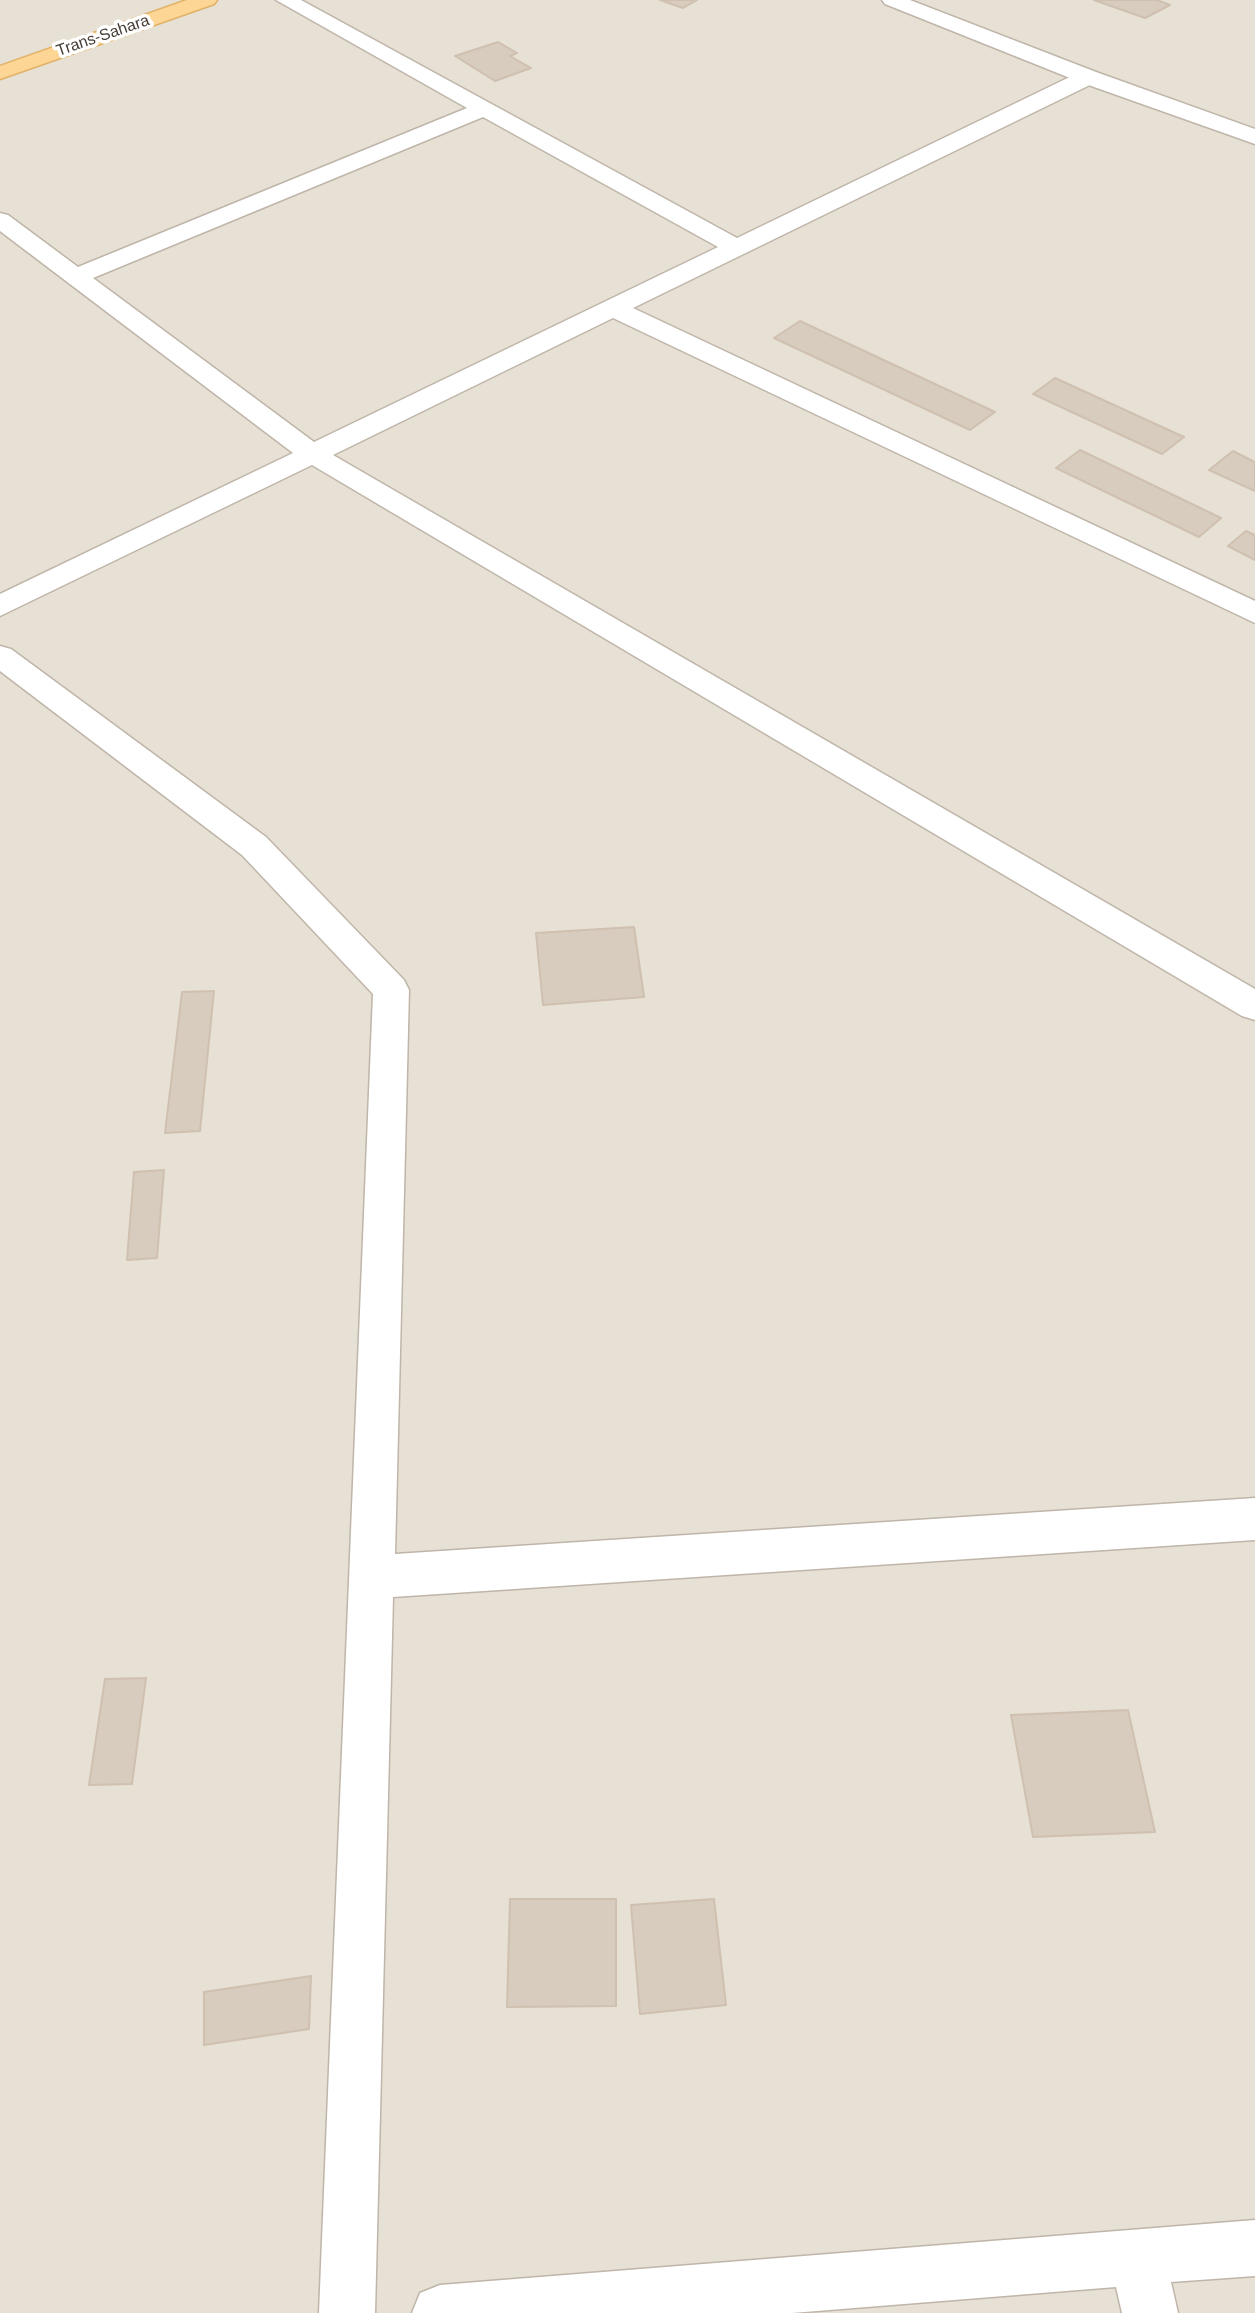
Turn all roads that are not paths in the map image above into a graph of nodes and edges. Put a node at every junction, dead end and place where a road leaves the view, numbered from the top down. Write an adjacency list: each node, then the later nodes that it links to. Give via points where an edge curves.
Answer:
1 (207, 0): 4 (main road, Trans-Sahara)
2 (286, 0): 6 (street)
3 (892, 0): 5 (street)
4 (0, 73)
5 (1088, 78): 7 (street); 9 (street)
6 (482, 110): 9 (street); 10 (street)
7 (1255, 137)
8 (0, 220): 10 (street)
9 (737, 248): 11 (street)
10 (74, 277): 12 (street)
11 (612, 308): 12 (street); 14 (street)
12 (312, 454): 13 (street); 16 (street)
13 (0, 606)
14 (1255, 613)
15 (0, 656): 18 (street, via 254,846 391,990)
16 (1255, 1006)
17 (1255, 1519): 18 (street)
18 (371, 1577): 21 (street)
19 (1255, 2248): 20 (street)
20 (1139, 2258): 22 (street); 23 (street)
21 (346, 2313)
22 (440, 2313)
23 (1150, 2313)

